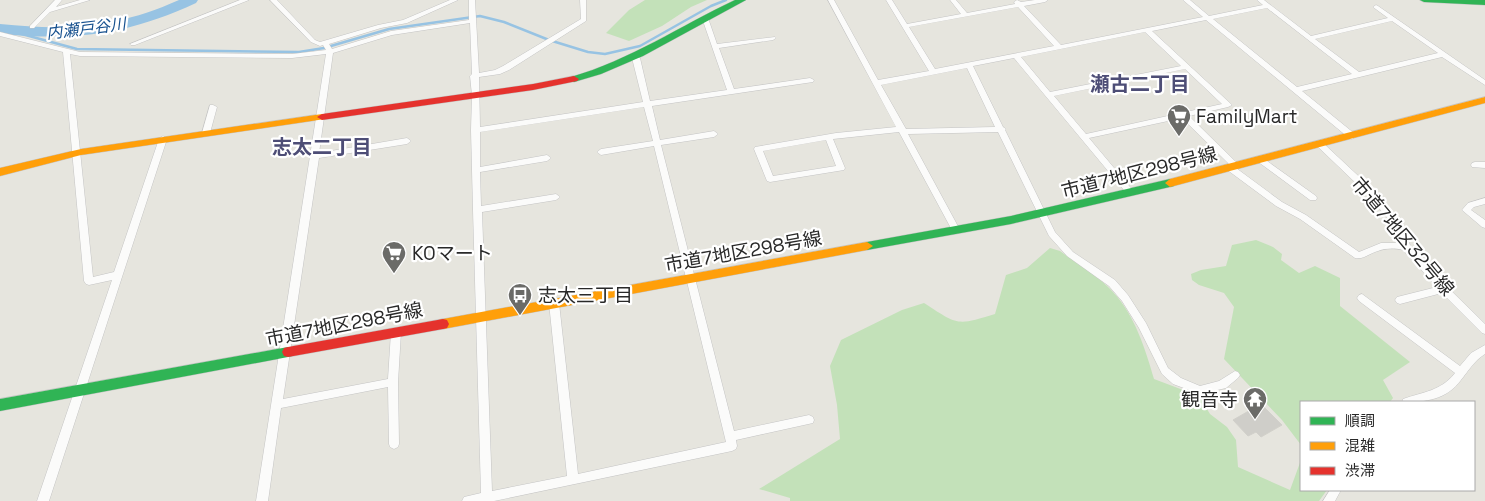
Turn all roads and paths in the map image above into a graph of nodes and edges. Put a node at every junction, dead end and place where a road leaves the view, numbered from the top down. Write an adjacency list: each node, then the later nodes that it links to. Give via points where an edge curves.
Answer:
1 (59, 0): 20 (street)
2 (87, 0): 20 (street)
3 (246, 0): 33 (street)
4 (273, 0): 32 (street, via 313,41)
5 (455, 0): 32 (street, via 405,22)
6 (472, 0): 25 (street)
7 (583, 0): 45 (street, via 584,20 506,68)
8 (742, 0): 22 (street)
9 (831, 0): 47 (street)
10 (889, 0): 26 (street)
11 (953, 0): 21 (street)
12 (1046, 0): 16 (street)
13 (1186, 0): 23 (street)
14 (1260, 0): 18 (street)
15 (1424, 0): 17 (street)
16 (1018, 2): 21 (street); 35 (street)
17 (1485, 2)
18 (1268, 6): 23 (street); 31 (street)
19 (1376, 7): 24 (street)
20 (48, 11): 27 (street)
21 (965, 15): 26 (street)
22 (705, 18): 34 (street); 40 (street)
23 (1208, 18): 28 (street); 49 (street)
24 (1393, 19): 31 (street); 38 (street)
25 (473, 21): 36 (street, via 391,33); 45 (street)
26 (905, 26): 43 (street)
27 (32, 27)
28 (1147, 30): 35 (street); 42 (street)
29 (0, 34): 37 (street)
30 (773, 38): 34 (street)
31 (1310, 38): 44 (street)
32 (325, 42): 36 (street)
33 (133, 44)
34 (715, 46): 50 (street)
35 (1059, 48): 39 (street)
36 (330, 51): 37 (street, via 282,56); 57 (street)
37 (66, 52): 71 (street)
38 (1444, 54): 44 (street); 48 (street)
39 (1016, 56): 41 (street); 52 (street)
40 (636, 58): 51 (street, via 575,79); 54 (street)
41 (969, 65): 43 (street); 58 (street)
42 (1186, 67): 52 (street); 56 (street, via 1228,106)
43 (934, 72): 47 (street)
44 (1358, 75): 49 (street)
45 (474, 76): 51 (street)
46 (810, 80): 50 (street)
47 (877, 83): 60 (street)
48 (1485, 84)
49 (1296, 90): 63 (street)
50 (731, 92): 54 (street)
51 (476, 95): 57 (street); 59 (street)
52 (1049, 95): 64 (street)
53 (1485, 100): 63 (street, 市道7地区298号線)
54 (648, 104): 59 (street); 68 (street)
55 (213, 108): 61 (street)
56 (1184, 115): 64 (street); 77 (street)
57 (321, 117): 61 (street); 72 (street)
58 (1002, 128): 60 (street); 85 (street)
59 (475, 130): 78 (street)
60 (903, 130): 65 (street); 87 (street)
61 (206, 133): 66 (street)
62 (714, 134): 68 (street)
63 (1352, 136): 69 (street, 市道7地区298号線)
64 (1084, 137): 80 (street)
65 (829, 138): 65 (street, via 841,168 770,179 758,149)
66 (163, 139): 71 (street); 89 (street)
67 (407, 141): 72 (street)
68 (658, 143): 70 (street); 90 (street)
69 (1319, 144): 74 (street, 市道7地区298号線); 88 (street, 市道7地区32号線, via 1365,186 1396,222)
70 (601, 152)
71 (77, 153): 79 (street); 89 (street, via 88,281)
72 (315, 156): 99 (street)
73 (547, 158): 78 (street)
74 (1260, 160): 77 (street, 市道7地区298号線); 82 (street)
75 (1475, 165): 76 (street)
76 (1485, 165)
77 (1232, 167): 80 (street, 市道7地区298号線); 88 (street, via 1279,204 1304,217 1358,256 1377,246 1392,244)
78 (476, 170): 84 (street)
79 (0, 172)
80 (1131, 193): 85 (street, 市道7地区298号線)
81 (556, 197): 84 (street)
82 (1313, 198)
83 (1485, 201): 86 (street, via 1466,210)
84 (477, 210): 95 (street)
85 (1043, 212): 87 (street, 市道7地区298号線); 101 (street, via 1052,234 1070,254 1112,283 1125,298 1165,371 1177,381 1200,390 1222,385)
86 (1485, 225)
87 (956, 230): 90 (street, 市道7地区298号線)
88 (1406, 247): 91 (street, 市道7地区32号線)
89 (118, 275): 103 (street)
90 (691, 279): 94 (street, 市道7地区298号線); 108 (street)
91 (1444, 289): 93 (street); 96 (street, 市道7地区32号線)
92 (1362, 298): 100 (street)
93 (1400, 300)
94 (554, 303): 95 (street, 市道7地区298号線); 110 (street)
95 (482, 316): 97 (street, 市道7地区298号線); 111 (street)
96 (1485, 330)
97 (396, 332): 99 (street, 市道7地区298号線); 102 (street)
98 (1485, 349): 100 (street, via 1472,356)
99 (284, 354): 103 (street, 市道7地区298号線); 106 (street)
100 (1461, 372): 104 (street, via 1433,396)
101 (1235, 375)
102 (393, 382): 106 (street); 109 (street)
103 (81, 390): 105 (street, 市道7地区298号線); 112 (street)
104 (1412, 401)
105 (0, 405)
106 (276, 405): 113 (street)
107 (809, 420): 108 (street)
108 (730, 438): 110 (street, via 732,446)
109 (394, 444)
110 (573, 480): 111 (street)
111 (487, 499): 114 (street)
112 (43, 501)
113 (262, 501)
114 (468, 501)

